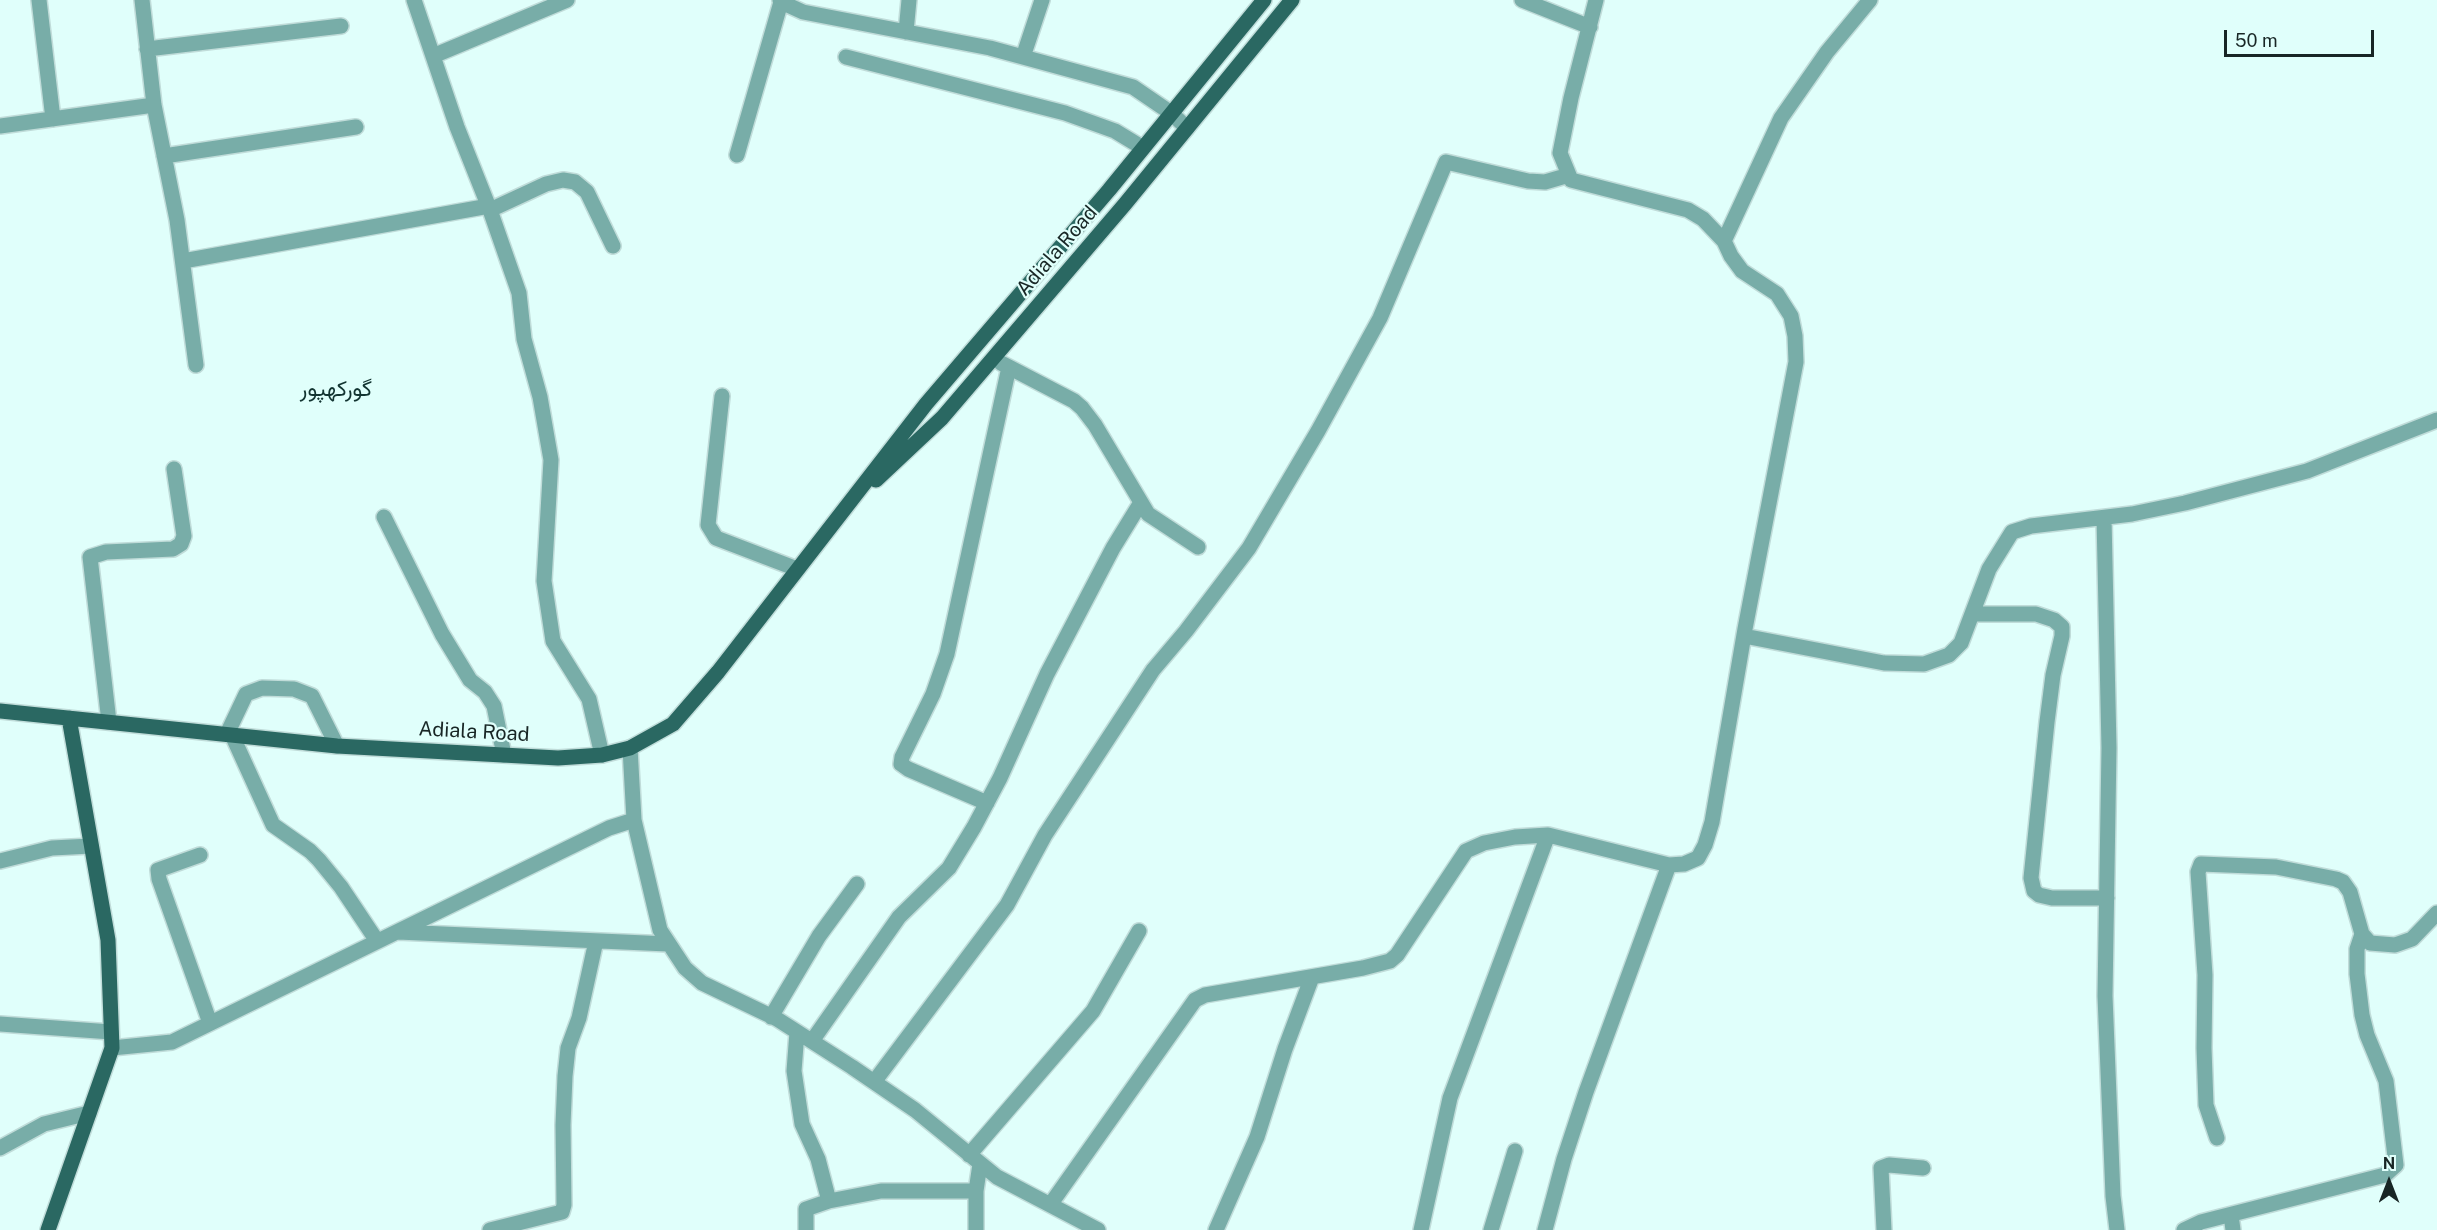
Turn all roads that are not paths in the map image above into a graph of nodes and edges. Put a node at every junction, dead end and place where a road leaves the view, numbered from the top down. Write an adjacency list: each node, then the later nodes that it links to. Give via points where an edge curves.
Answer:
1 (39, 0): 22 (street)
2 (142, 0): 16 (street)
3 (414, 0): 17 (street)
4 (567, 0): 17 (street)
5 (909, 0): 15 (street)
6 (1042, 0): 19 (street)
7 (1264, 0): 21 (main road, Adiala Road)
8 (1292, 0): 25 (main road, Adiala Road)
9 (1522, 0): 14 (street)
10 (1596, 0): 14 (street)
11 (1870, 0): 31 (street, via 1827,52 1781,118)
12 (781, 1): 15 (street, via 803,12); 27 (street)
13 (340, 26): 16 (street)
14 (1590, 27): 29 (street, via 1570,98 1560,153)
15 (906, 32): 19 (street)
16 (147, 49): 20 (street)
17 (433, 56): 30 (street)
18 (846, 57): 26 (street, via 1065,113 1115,131)
19 (1023, 57): 21 (street, via 1133,87)
20 (154, 105): 22 (street); 28 (street)
21 (1171, 113): 25 (street); 26 (main road, Adiala Road)
22 (53, 119): 23 (street)
23 (0, 126)
24 (356, 127): 28 (street)
25 (1187, 128): 34 (main road, Adiala Road)
26 (1143, 148): 41 (main road, Adiala Road, via 926,404)
27 (737, 155)
28 (164, 156): 33 (street)
29 (1569, 175): 31 (street, via 1571,180 1688,210); 80 (street, via 1545,182 1528,181 1446,162 1380,318 1249,548 1153,670 1045,835 1007,905)
30 (489, 208): 32 (street, via 546,184 575,182 587,192); 33 (street); 55 (street, via 519,293 524,339 551,460 544,581 553,641 589,699)
31 (1724, 241): 47 (street, via 1742,271 1766,285 1782,302 1791,316 1797,349)
32 (613, 246)
33 (183, 261): 35 (street)
34 (993, 358): 36 (street); 41 (main road, Adiala Road, via 942,418)
35 (196, 365)
36 (1009, 367): 40 (street, via 1082,408); 56 (street, via 947,654 901,764)
37 (722, 396): 45 (street, via 708,525 716,538)
38 (2437, 420): 43 (street, via 2307,471 2185,503)
39 (174, 469): 50 (street, via 184,536 181,544 173,549 106,552 90,557)
40 (1140, 504): 44 (street, via 1148,514); 56 (street, via 1047,674)
41 (838, 515): 45 (main road, Adiala Road)
42 (384, 517): 54 (street, via 442,634 470,680 494,706)
43 (2104, 518): 46 (street, via 2031,526 2012,532 1989,569); 64 (street, via 2109,748)
44 (1198, 547)
45 (797, 569): 53 (main road, Adiala Road, via 673,724)
46 (1972, 614): 47 (street, via 1961,643 1949,655 1924,664 1884,663); 64 (street, via 2036,614 2062,627 2047,722 2031,878 2039,895)
47 (1744, 636): 62 (street, via 1706,845 1698,858)
48 (0, 711): 49 (main road, Adiala Road)
49 (69, 718): 50 (main road, Adiala Road); 59 (main road)
50 (109, 722): 51 (main road, Adiala Road)
51 (230, 735): 52 (main road, Adiala Road); 52 (street, via 246,694 262,688 294,689 312,696); 69 (street, via 273,825 319,860)
52 (337, 746): 54 (main road, Adiala Road)
53 (630, 748): 55 (main road, Adiala Road); 57 (street)
54 (504, 755): 55 (main road, Adiala Road)
55 (602, 755)
56 (987, 803): 78 (street, via 949,868 899,917)
57 (634, 820): 67 (street, via 609,828); 71 (street, via 660,930)
58 (1548, 835): 62 (street); 72 (street, via 1484,843 1466,851 1390,961); 97 (street, via 1450,1098)
59 (91, 846): 61 (street, via 52,848); 76 (main road, via 108,940)
60 (200, 855): 74 (street, via 158,870)
61 (0, 861)
62 (1670, 865): 99 (street, via 1586,1092)
63 (857, 884): 73 (street, via 819,936)
64 (2107, 898): 101 (street, via 2104,996)
65 (2437, 913): 68 (street, via 2412,939 2395,945 2370,943)
66 (1139, 931): 85 (street, via 1093,1011)
67 (395, 932): 69 (street); 70 (street)
68 (2361, 934): 82 (street, via 2350,892 2336,879 2276,867 2201,864 2198,868 2205,975 2206,1105); 90 (street, via 2357,949 2361,1015 2386,1081 2396,1165 2385,1175)
69 (377, 941): 74 (street)
70 (596, 941): 71 (street); 92 (street, via 579,1018 568,1048 562,1212)
71 (668, 944): 73 (street, via 702,983)
72 (1312, 977): 89 (street, via 1195,1000); 96 (street, via 1257,1137)
73 (771, 1017): 77 (street)
74 (210, 1023): 79 (street, via 172,1042)
75 (0, 1024): 76 (street)
76 (111, 1032): 79 (main road)
77 (797, 1032): 78 (street); 88 (street, via 794,1071 802,1124 818,1159)
78 (812, 1041): 80 (street)
79 (111, 1048): 81 (main road)
80 (874, 1082): 85 (street)
81 (89, 1113): 83 (street, via 45,1124); 91 (main road)
82 (2217, 1138)
83 (0, 1148)
84 (1515, 1150): 98 (street)
85 (975, 1159): 87 (street); 89 (street, via 997,1177)
86 (1923, 1168): 100 (street, via 1881,1168)
87 (976, 1191): 88 (street, via 881,1191); 94 (street)
88 (829, 1201): 93 (street, via 806,1209)
89 (1050, 1205): 95 (street)
90 (2232, 1222): 102 (street, via 2201,1222)
91 (48, 1230)
92 (490, 1230)
93 (806, 1230)
94 (975, 1230)
95 (1098, 1230)
96 (1216, 1230)
97 (1421, 1230)
98 (1491, 1230)
99 (1545, 1230)
100 (1884, 1230)
101 (2117, 1230)
102 (2184, 1230)

